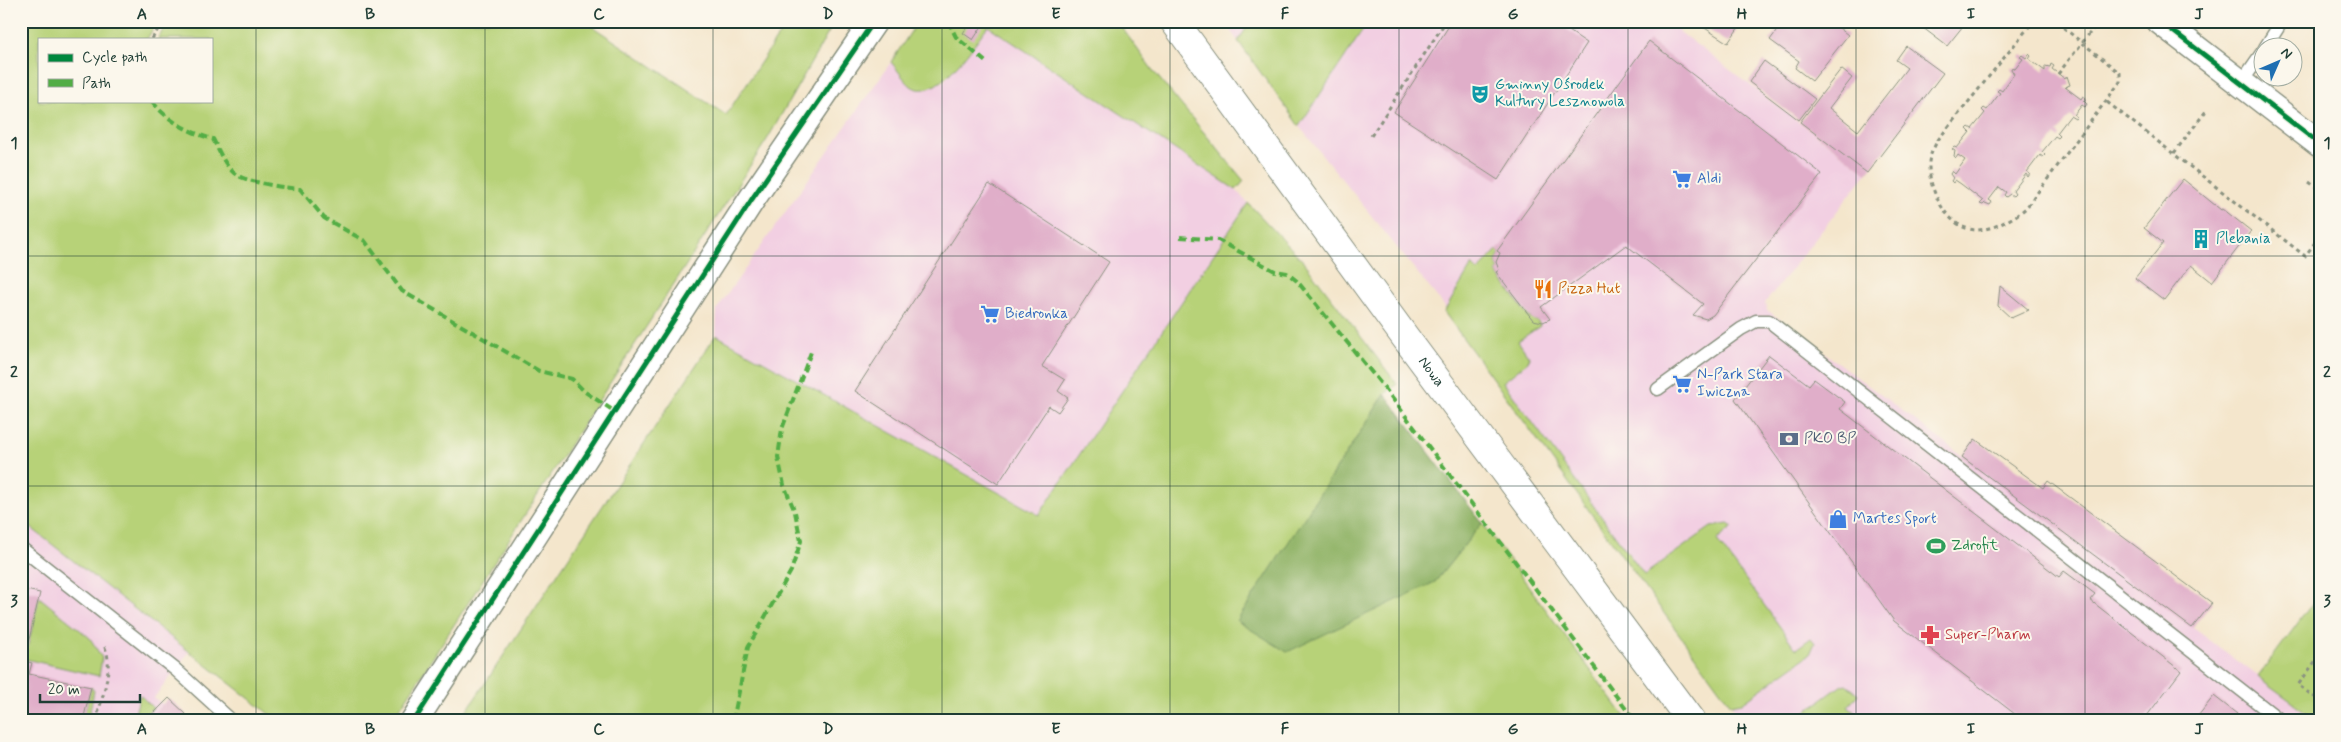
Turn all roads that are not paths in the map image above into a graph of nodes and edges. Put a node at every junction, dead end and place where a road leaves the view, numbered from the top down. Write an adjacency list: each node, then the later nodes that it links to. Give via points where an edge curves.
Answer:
1 (874, 21): 12 (street, via 747,207)
2 (1174, 21): 13 (main road, Nowa)
3 (2160, 21): 7 (street)
4 (2282, 21): 5 (lane)
5 (2271, 38)
6 (2254, 64): 7 (lane)
7 (2242, 83): 8 (street)
8 (2320, 144)
9 (1658, 389): 14 (lane, via 1741,328 1756,321 1769,322)
10 (21, 548): 11 (lane, via 176,670)
11 (232, 721)
12 (414, 721)
13 (1691, 721)
14 (2281, 721)

